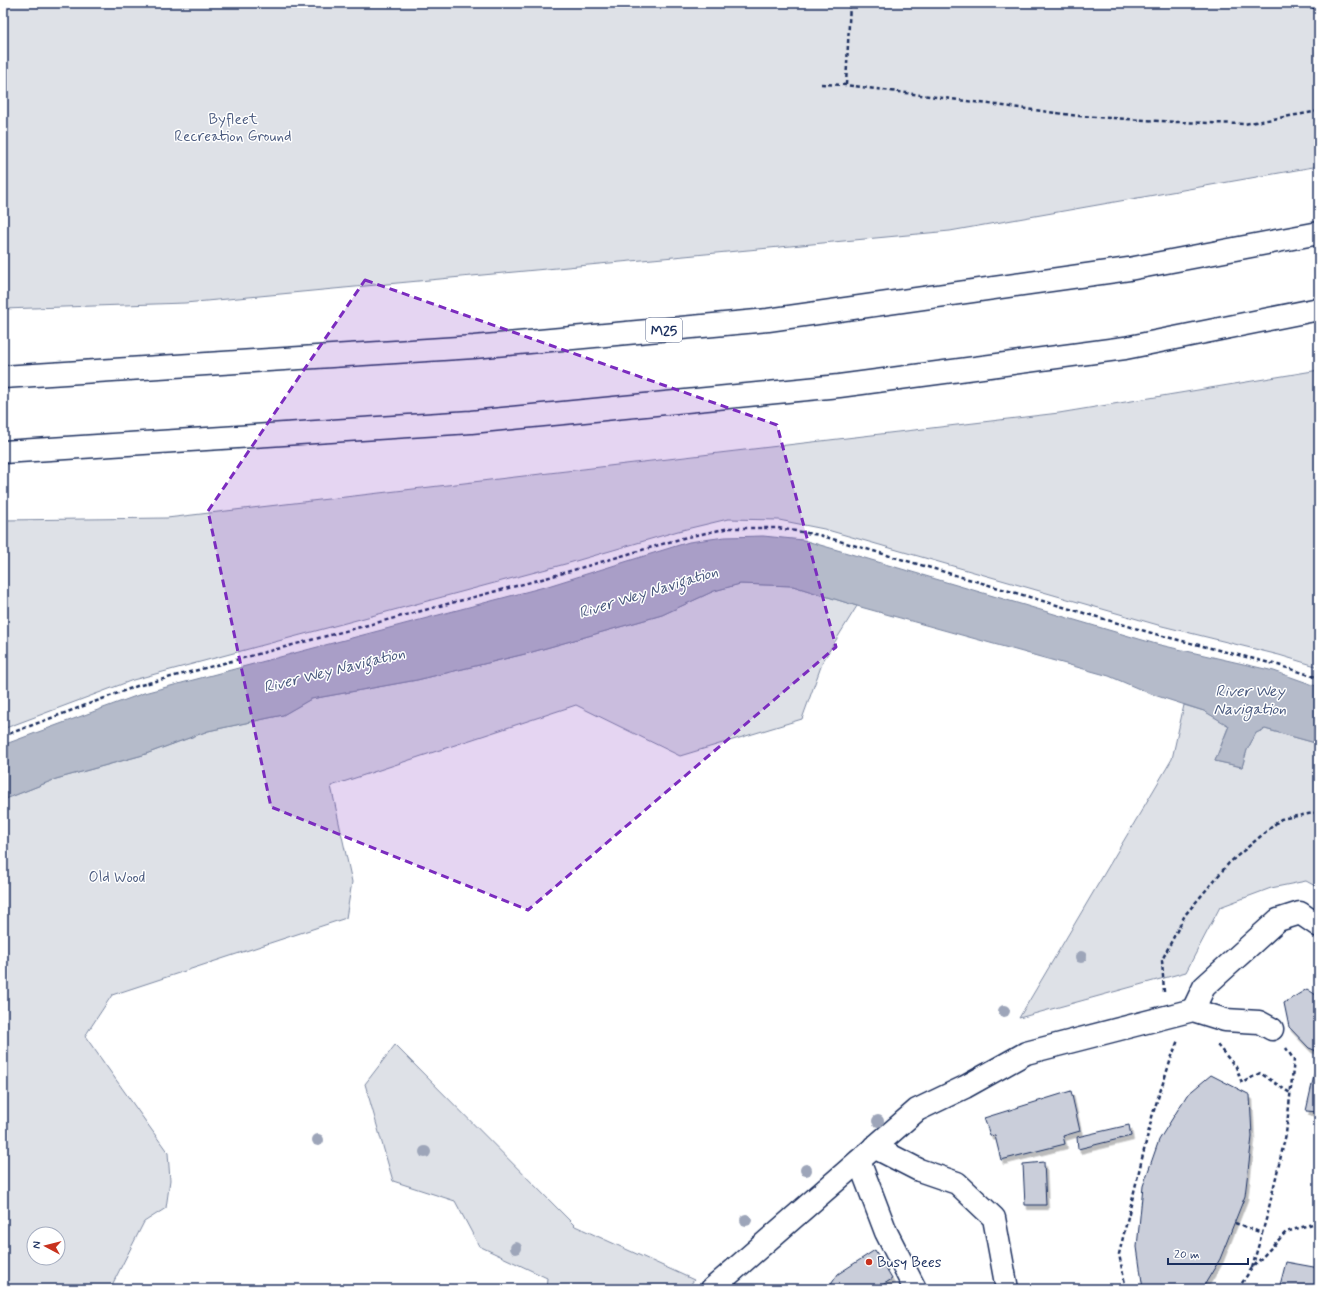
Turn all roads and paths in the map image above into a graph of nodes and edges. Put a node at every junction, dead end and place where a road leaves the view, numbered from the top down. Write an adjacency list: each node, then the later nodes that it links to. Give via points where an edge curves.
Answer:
1 (850, 3): 5 (path)
2 (1270, 3): 3 (path)
3 (1319, 8)
4 (821, 84): 5 (path)
5 (846, 85): 6 (path, via 1079,116 1176,122 1244,124)
6 (1319, 111)
7 (1319, 233): 9 (main road, M25, via 1129,269 768,320 474,347)
8 (1319, 309): 10 (main road, via 1125,348 839,386 471,422)
9 (3, 377)
10 (3, 452)
11 (1319, 678): 12 (path, via 1155,634 819,535 778,528 729,528 137,686)
12 (3, 736)
13 (1319, 812): 16 (path, via 1282,819 1229,863 1185,915 1162,960 1164,996)
14 (1319, 926): 15 (main road, via 1300,913 1278,920 1204,987)
15 (1192, 1010): 16 (main road); 17 (main road, via 1225,1020 1259,1022)
16 (1170, 1017): 19 (path); 22 (main road, via 1026,1053 917,1110)
17 (1272, 1029): 21 (path, via 1294,1060)
18 (1184, 1039): 19 (path)
19 (1178, 1040): 30 (path, via 1153,1113 1119,1254)
20 (1216, 1044): 21 (path, via 1236,1068 1242,1083 1260,1073)
21 (1290, 1093): 25 (path, via 1286,1134)
22 (867, 1154): 27 (main road); 28 (main road, via 886,1232); 29 (main road, via 957,1183 994,1218)
23 (1319, 1222): 26 (path, via 1286,1232)
24 (1234, 1223): 25 (path)
25 (1262, 1233): 26 (path)
26 (1252, 1268): 31 (path)
27 (712, 1289)
28 (915, 1289)
29 (1007, 1289)
30 (1126, 1289)
31 (1238, 1289)

